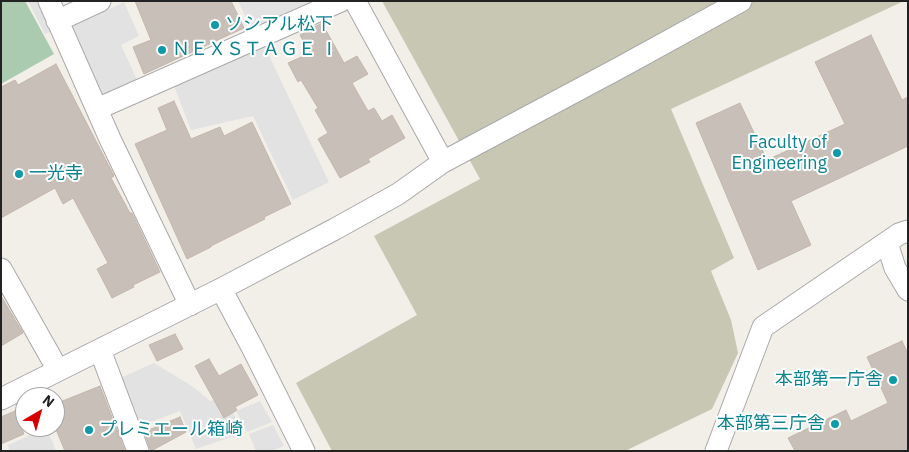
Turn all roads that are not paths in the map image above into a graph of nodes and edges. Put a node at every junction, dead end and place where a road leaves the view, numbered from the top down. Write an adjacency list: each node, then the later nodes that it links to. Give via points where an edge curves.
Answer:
1 (49, 1): 6 (street)
2 (100, 1): 6 (street)
3 (342, 1): 7 (street)
4 (355, 1): 8 (street)
5 (741, 1): 8 (street)
6 (57, 21): 7 (street)
7 (97, 109): 14 (street)
8 (443, 162): 12 (street, via 398,194 336,230)
9 (908, 231): 10 (street)
10 (887, 243): 13 (street); 20 (street, via 762,327)
11 (1, 269): 16 (street)
12 (221, 289): 14 (street); 19 (street)
13 (908, 290)
14 (190, 305): 15 (street)
15 (100, 350): 16 (street); 18 (street)
16 (58, 370): 17 (street)
17 (1, 398)
18 (138, 451)
19 (304, 451)
20 (716, 451)

